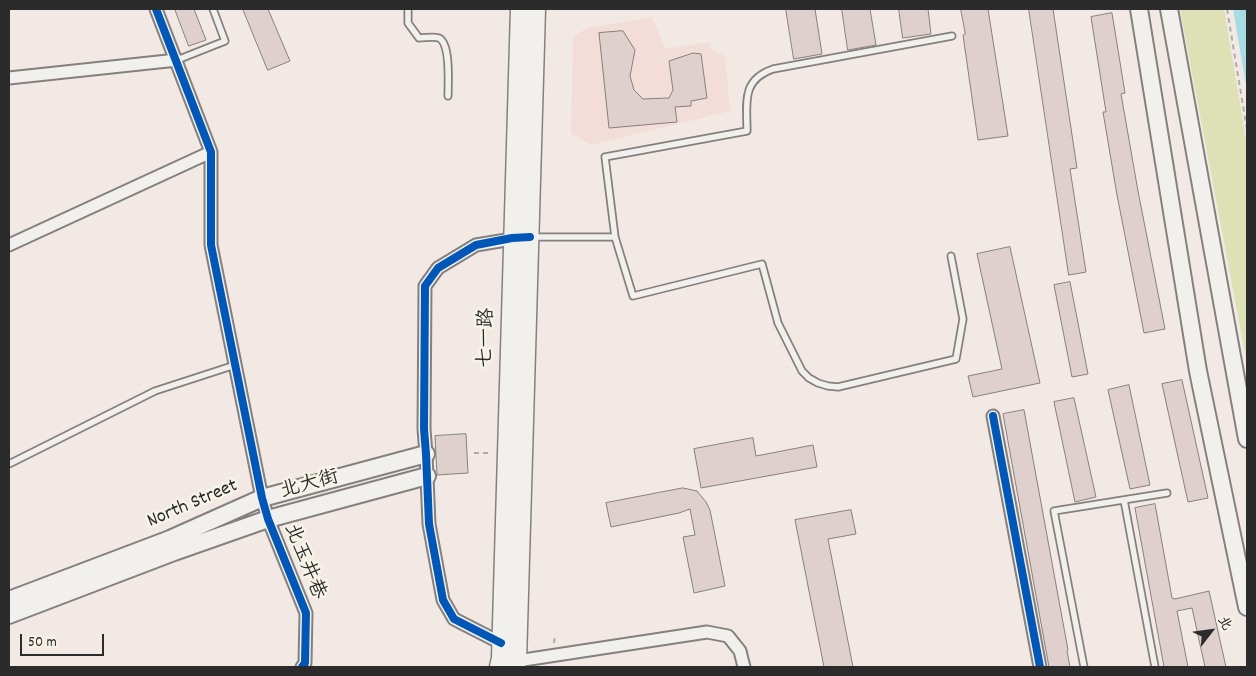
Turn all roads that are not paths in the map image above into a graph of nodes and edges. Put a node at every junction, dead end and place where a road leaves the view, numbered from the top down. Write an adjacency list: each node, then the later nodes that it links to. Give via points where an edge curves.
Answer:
1 (156, 9): 9 (street)
2 (213, 9): 9 (lane, via 225,41)
3 (408, 9): 11 (lane, via 408,22 419,38 436,37 447,49)
4 (520, 9): 14 (main road, 七一路)
5 (536, 9): 14 (main road, 七一路)
6 (1139, 9): 28 (main road, via 1198,371)
7 (1169, 9): 19 (main road)
8 (952, 36): 13 (lane, via 763,72 749,88 746,98 747,131 605,158)
9 (176, 60): 10 (street); 12 (street)
10 (9, 78)
11 (448, 96)
12 (211, 152): 15 (street); 17 (street, 北玉井巷, via 211,245)
13 (615, 237): 14 (lane); 16 (lane, via 633,296 762,264 778,323 802,371 814,381 828,386 956,359 963,319)
14 (521, 238): 20 (street, via 476,245 438,268 425,286); 30 (main road, 七一路, via 507,453); 31 (main road, 七一路)
15 (9, 245)
16 (951, 256)
17 (235, 365): 21 (lane, via 155,391); 24 (street, 北玉井巷)
18 (993, 416): 35 (street)
19 (1247, 439)
20 (426, 454): 22 (street); 24 (main road, North Street)
21 (9, 464)
22 (427, 476): 26 (main road, 北大街); 30 (street, via 429,524 443,600 454,619)
23 (1167, 493): 25 (lane)
24 (262, 498): 26 (street, 北玉井巷); 27 (main road, North Street, via 170,539)
25 (1124, 500): 36 (lane, via 1054,512); 37 (lane)
26 (268, 519): 29 (main road, 北大街); 32 (street, 北玉井巷, via 306,613 305,663)
27 (9, 600)
28 (1247, 607)
29 (9, 615)
30 (501, 643): 33 (main road, 七一路)
31 (516, 664): 34 (street, via 707,632 728,636 740,651)
32 (302, 667)
33 (499, 667)
34 (744, 667)
35 (1040, 667)
36 (1084, 667)
37 (1155, 667)

